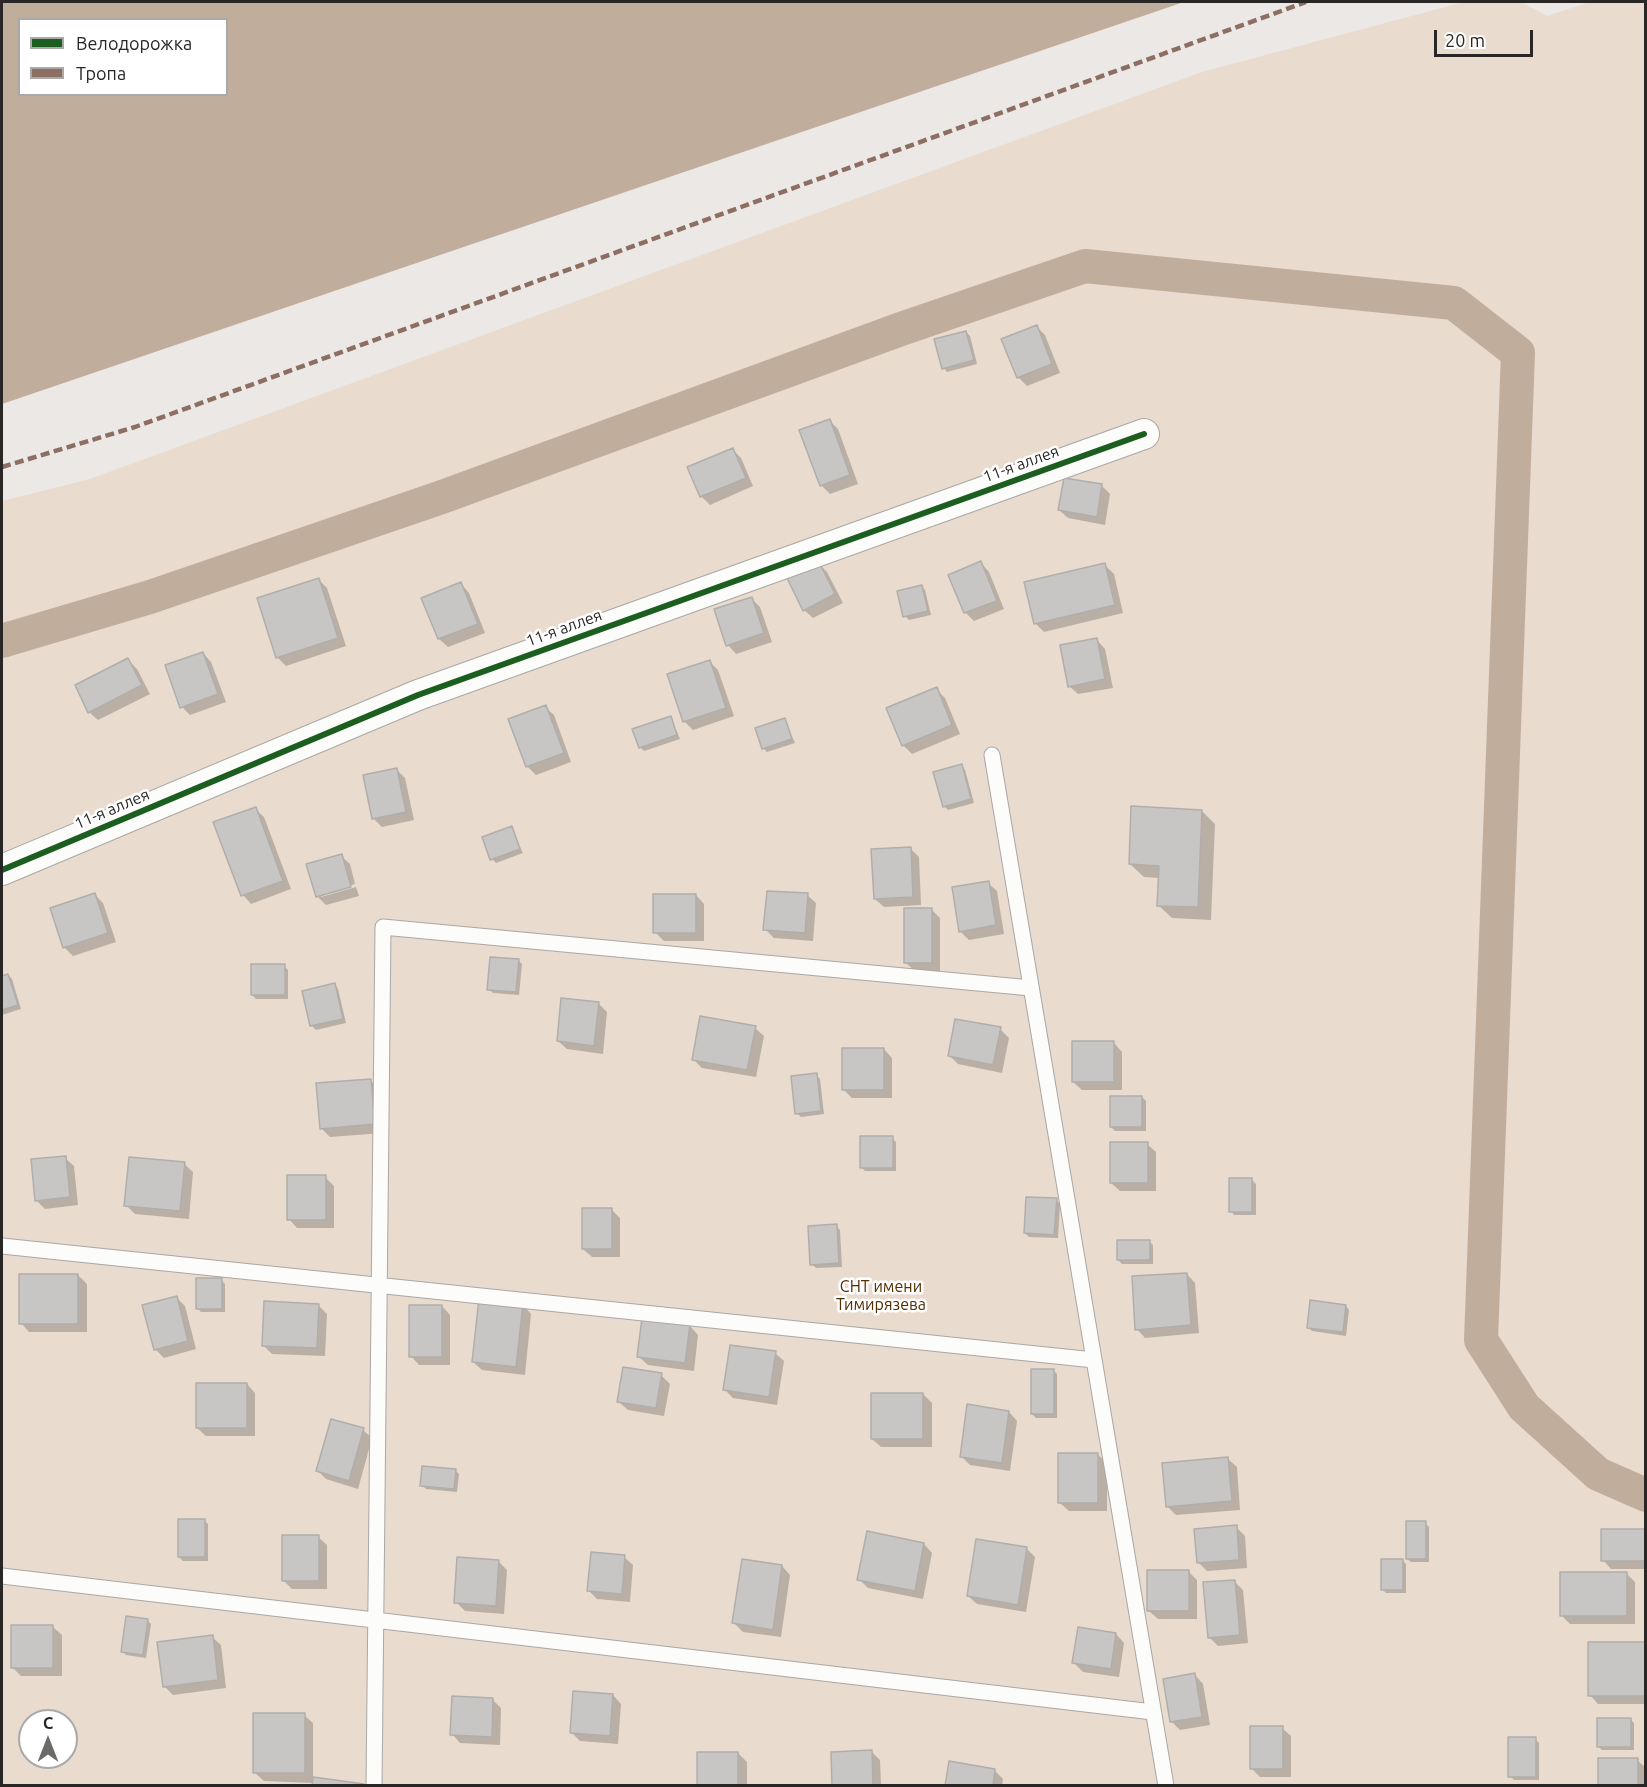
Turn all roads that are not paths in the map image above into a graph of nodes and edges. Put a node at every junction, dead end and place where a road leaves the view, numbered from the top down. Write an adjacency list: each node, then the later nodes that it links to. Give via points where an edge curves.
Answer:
1 (1144, 434): 3 (street, 11-я аллея, via 418,695)
2 (992, 755): 4 (lane)
3 (2, 870)
4 (1031, 988): 6 (lane, via 383,927); 7 (lane)
5 (2, 1246): 6 (lane)
6 (378, 1286): 7 (lane); 9 (lane)
7 (1094, 1360): 10 (lane)
8 (2, 1576): 9 (lane)
9 (376, 1621): 10 (lane); 11 (lane)
10 (1153, 1712): 12 (lane)
11 (374, 1785)
12 (1166, 1785)

